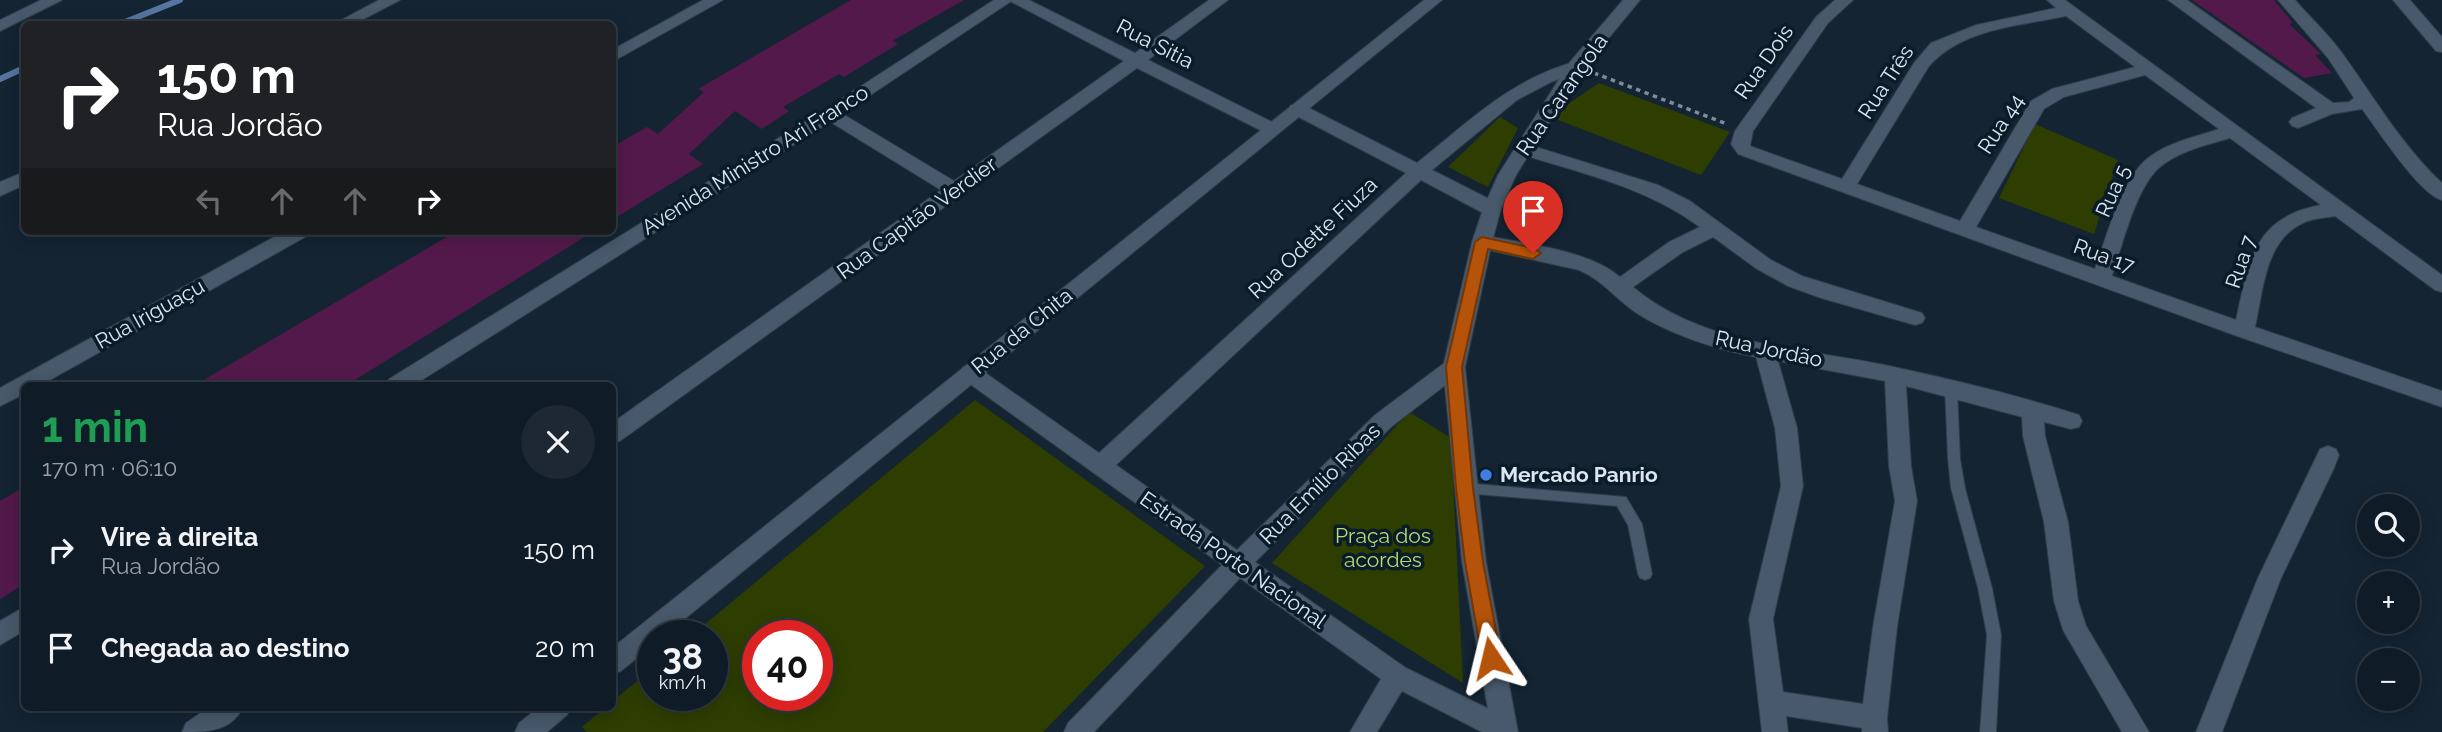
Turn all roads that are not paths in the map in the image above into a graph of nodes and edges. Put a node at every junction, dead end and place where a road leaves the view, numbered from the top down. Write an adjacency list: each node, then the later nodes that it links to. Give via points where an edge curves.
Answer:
1 (54, 0): 15 (street)
2 (392, 0): 14 (street)
3 (715, 0): 17 (street)
4 (1005, 0): 24 (street, Avenida Ministro Ari Franco)
5 (1016, 0): 18 (street, Rua Sitia)
6 (1220, 0): 18 (street, Rua Capitão Verdier)
7 (1434, 0): 22 (street, Rua da Chita)
8 (1632, 0): 19 (street, Rua Carangola)
9 (1845, 0): 29 (street, Rua Dois, via 1822,20 1744,131 1740,144)
10 (2176, 0): 23 (street)
11 (2286, 0): 21 (street, via 2335,55)
12 (2400, 0): 16 (street)
13 (2062, 5): 20 (street); 32 (street, Rua Três, via 1936,48 1922,63)
14 (348, 21)
15 (0, 26)
16 (2442, 47)
17 (616, 55)
18 (1136, 60): 26 (street, Rua Sitia); 34 (street, Rua Capitão Verdier)
19 (1576, 67): 28 (street, Rua Carangola); 30 (street, Rua Odette Fiuza, via 1511,96)
20 (2147, 69): 27 (street); 39 (street, Rua 44, via 2058,93 2037,104)
21 (2364, 100): 23 (street, via 2353,107); 35 (street)
22 (1297, 109): 26 (street, Rua da Chita); 30 (street)
23 (2329, 109): 25 (street)
24 (830, 114): 34 (street); 52 (street, Avenida Ministro Ari Franco)
25 (2298, 122)
26 (1272, 129): 49 (street, Rua da Chita)
27 (2233, 131): 37 (street); 42 (street, Rua 5, via 2166,155 2149,166)
28 (1522, 149): 36 (street, Rua Carangola); 38 (street, via 1642,185 1672,199)
29 (1752, 154): 32 (street, Rua 17)
30 (1418, 172): 36 (street); 61 (street, Rua Odette Fiuza)
31 (21, 180): 33 (street)
32 (1846, 187): 39 (street, Rua 17)
33 (0, 190)
34 (956, 191): 59 (street, Rua Capitão Verdier)
35 (2442, 194)
36 (1492, 209): 41 (street, Rua Carangola)
37 (2337, 209): 43 (street); 46 (street, Rua 7, via 2295,218 2267,243)
38 (1713, 229): 44 (street, via 1676,247); 45 (street, via 1780,274)
39 (1964, 230): 42 (street, Rua 17)
40 (292, 235): 51 (street, Rua Iriguaçu)
41 (1482, 242): 44 (street, Rua Jordão, via 1584,264); 48 (street, Rua Carangola)
42 (2101, 279): 46 (street, Rua 17)
43 (2442, 285)
44 (1621, 286): 47 (street, Rua Jordão, via 1643,307 1671,322)
45 (1915, 318)
46 (2244, 331): 56 (street, Rua 17)
47 (1765, 351): 50 (street, Rua Jordão); 69 (street, via 1786,428 1793,486 1761,619)
48 (1454, 367): 62 (street, Rua Carangola); 63 (street, Rua Emílio Ribas, via 1383,421)
49 (970, 373): 61 (street, Estrada Porto Nacional); 67 (street, Rua da Chita)
50 (1895, 375): 54 (street, Rua Jordão); 72 (street, via 1906,501 1885,627)
51 (29, 382)
52 (402, 382)
53 (21, 386): 55 (street, Rua Iriguaçu)
54 (1951, 388): 57 (street, Rua Jordão); 79 (lane, via 1958,488 1994,635)
55 (0, 398)
56 (2442, 399)
57 (2033, 410): 58 (street, Rua Jordão); 80 (street, via 2034,436 2056,522 2066,601 2076,630)
58 (2071, 421)
59 (616, 432)
60 (2328, 455): 81 (street, via 2265,588)
61 (1100, 466): 63 (street, Estrada Porto Nacional)
62 (1464, 488): 64 (lane, via 1621,502 1635,524); 73 (street, Rua Carangola)
63 (1239, 563): 68 (street, Estrada Porto Nacional); 76 (street, Rua Emílio Ribas)
64 (1645, 574)
65 (21, 620): 66 (street)
66 (0, 634)
67 (616, 660)
68 (1397, 676): 73 (street, Estrada Porto Nacional); 77 (street)
69 (1773, 702): 72 (street); 78 (street)
70 (224, 711): 74 (street)
71 (553, 711): 75 (street)
72 (1875, 725)
73 (1504, 731)
74 (194, 732)
75 (528, 732)
76 (1077, 732)
77 (1363, 732)
78 (1775, 732)
79 (1988, 732)
80 (2136, 732)
81 (2209, 732)

